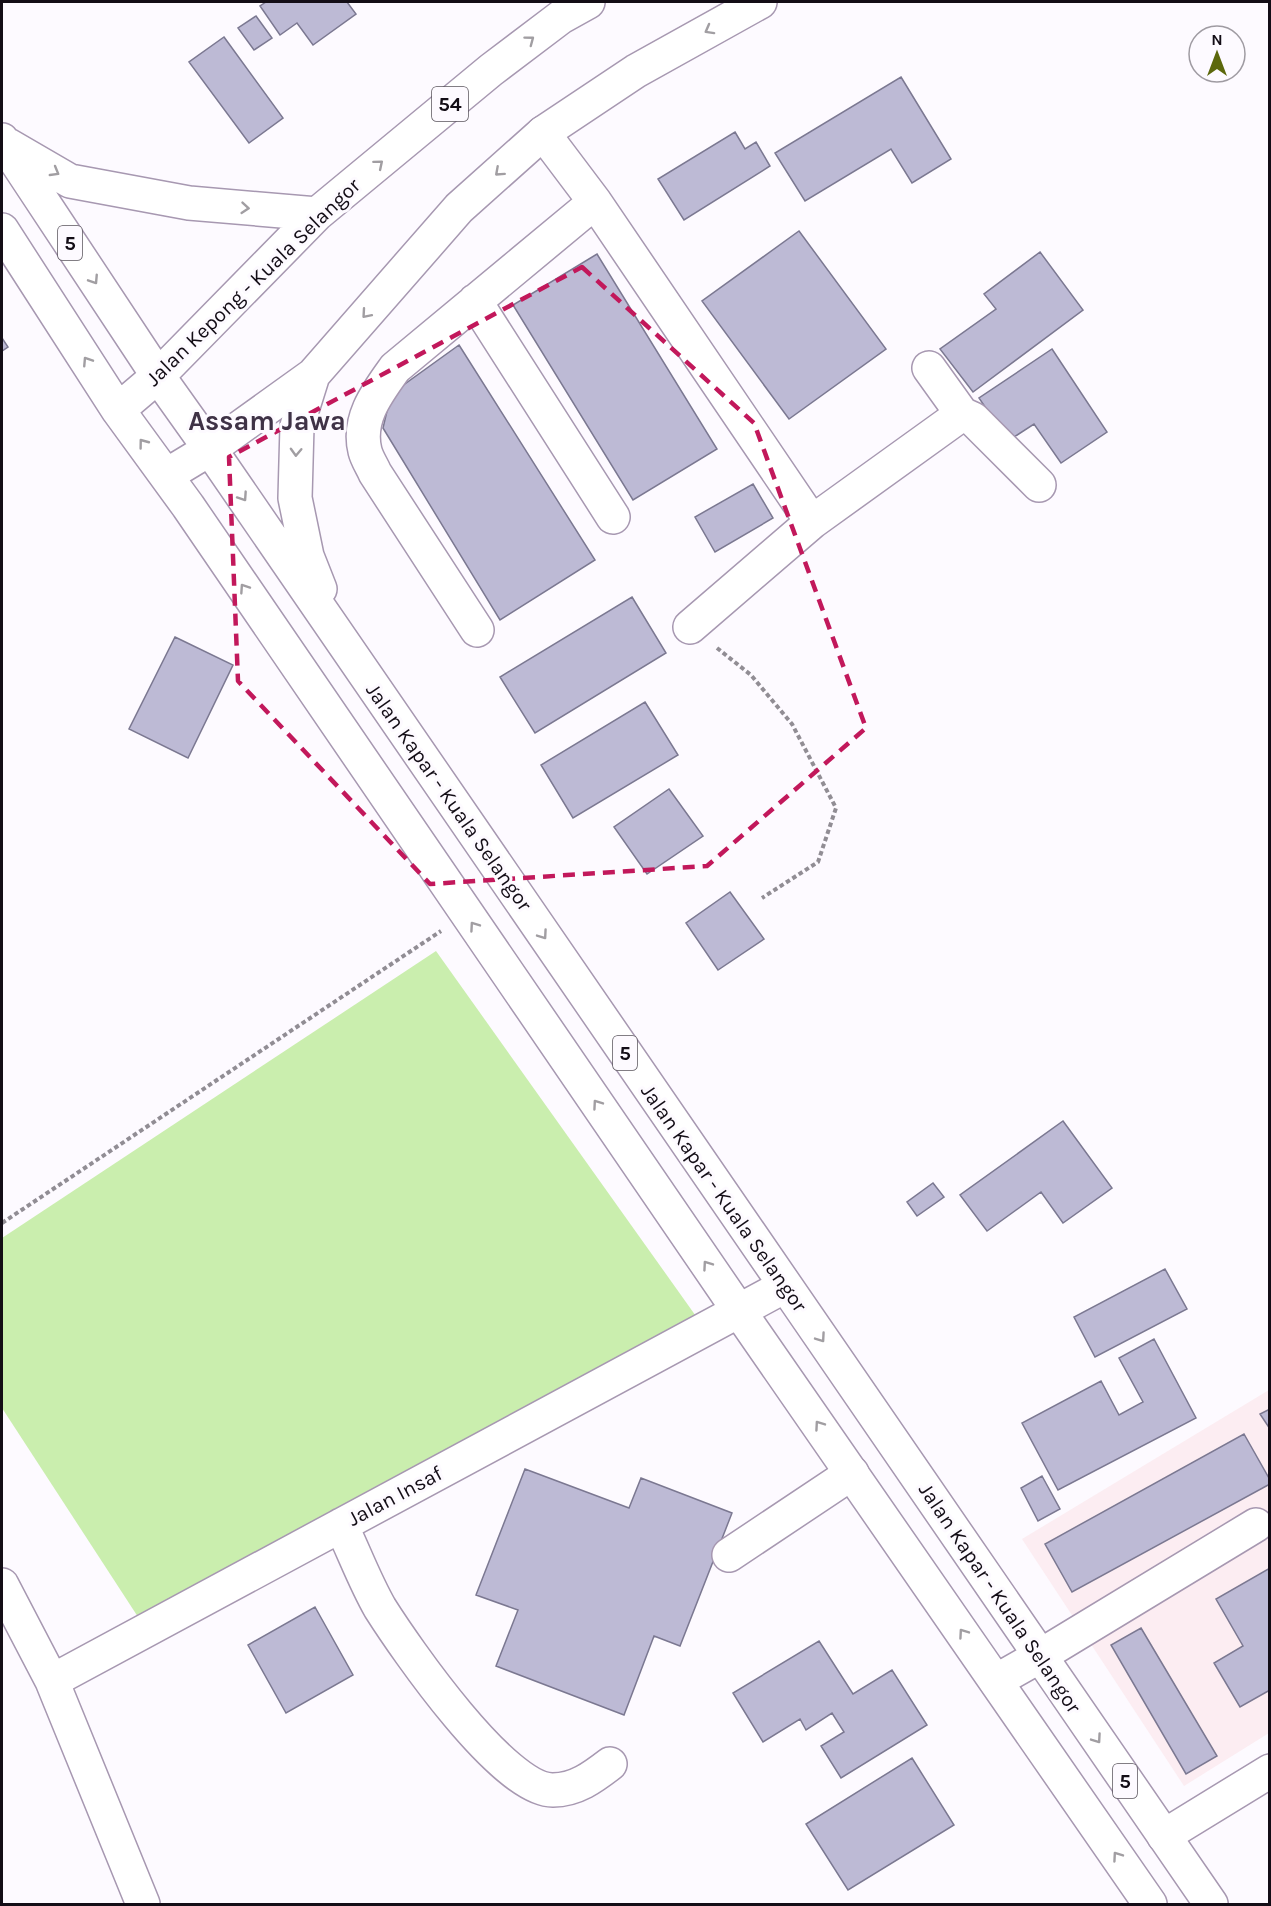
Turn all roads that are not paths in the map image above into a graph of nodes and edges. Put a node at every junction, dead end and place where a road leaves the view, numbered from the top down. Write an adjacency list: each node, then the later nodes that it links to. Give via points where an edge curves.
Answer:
1 (588, 2): 6 (main road, Jalan Kepong - Kuala Selangor / 54, one-way to 1, via 491,70 561,17)
2 (760, 2): 3 (main road, one-way to 3, via 636,71)
3 (543, 133): 5 (main road); 10 (main road, one-way to 10, via 459,208)
4 (3, 141): 6 (main road, one-way to 6, via 70,181 189,203); 11 (main road, Jalan Kapar - Kuala Selangor / 5, one-way to 11)
5 (595, 202): 8 (main road); 18 (main road)
6 (317, 214): 11 (main road, Jalan Kepong - Kuala Selangor / 54)
7 (2, 230): 12 (main road, 5, one-way to 7)
8 (475, 301): 17 (main road); 20 (main road, via 395,368 363,424 365,452 375,473)
9 (929, 368): 13 (main road)
10 (313, 375): 14 (main road); 21 (main road, one-way to 21, via 297,426 295,498 307,556)
11 (158, 376): 12 (main road, Jalan Kepong - Kuala Selangor / 54); 14 (main road, Jalan Kapar - Kuala Selangor / 5)
12 (118, 410): 15 (main road, 5, one-way to 12)
13 (962, 414): 16 (main road, via 973,419); 18 (main road)
14 (210, 449): 15 (main road); 21 (main road, Jalan Kapar - Kuala Selangor / 5, one-way to 21)
15 (167, 475): 23 (main road, 5, one-way to 15)
16 (1039, 484)
17 (613, 517)
18 (812, 522): 19 (main road)
19 (690, 627)
20 (477, 630)
21 (340, 639): 22 (main road, Jalan Kapar - Kuala Selangor / 5, one-way to 22)
22 (785, 1286): 23 (main road, Jalan Insaf); 29 (main road, Jalan Kapar - Kuala Selangor / 5, one-way to 29)
23 (739, 1311): 24 (main road, 5, one-way to 23); 25 (main road, Jalan Insaf)
24 (852, 1473): 27 (main road); 30 (main road, 5, one-way to 24)
25 (341, 1525): 31 (main road, Jalan Insaf); 32 (main road, via 379,1606 414,1659 485,1747 525,1781 552,1791 582,1785)
26 (1256, 1525): 29 (main road)
27 (729, 1555)
28 (2, 1585): 31 (main road)
29 (1040, 1656): 30 (main road); 34 (main road, Jalan Kapar - Kuala Selangor / 5, one-way to 34)
30 (996, 1681): 36 (main road, 5, one-way to 30)
31 (52, 1682): 35 (main road)
32 (610, 1764)
33 (1268, 1775): 34 (main road)
34 (1164, 1836): 37 (main road, Jalan Kapar - Kuala Selangor / 5)
35 (143, 1905)
36 (1150, 1905)
37 (1211, 1905)

